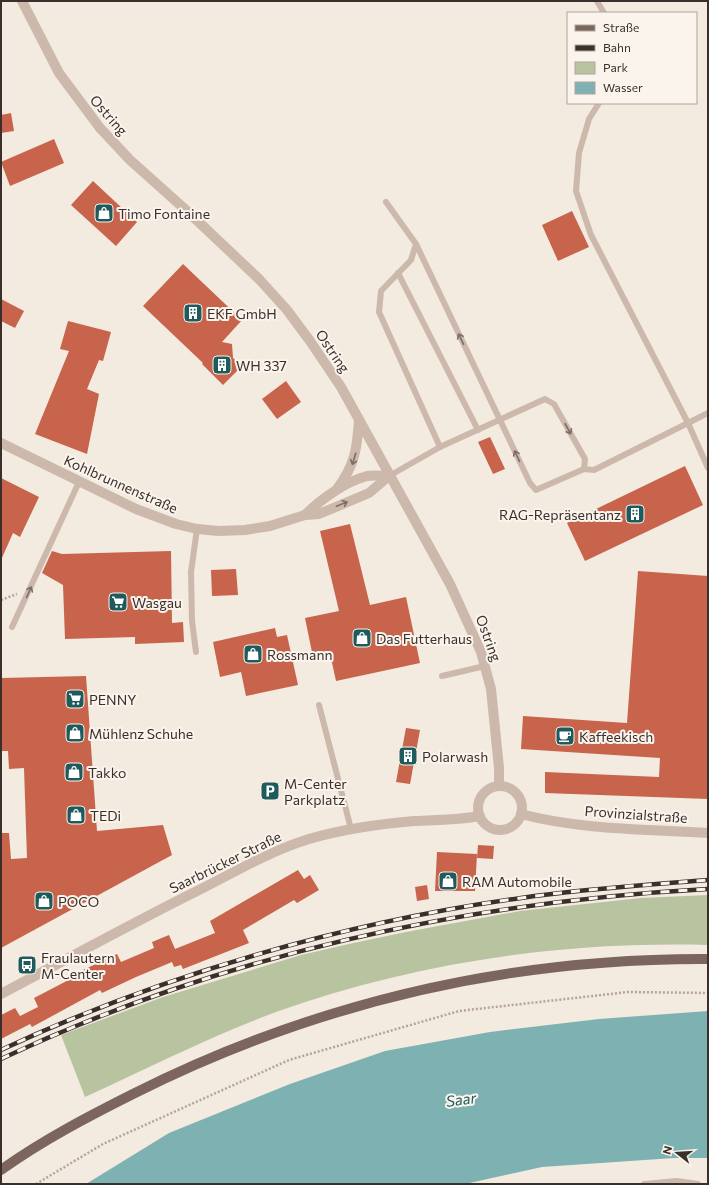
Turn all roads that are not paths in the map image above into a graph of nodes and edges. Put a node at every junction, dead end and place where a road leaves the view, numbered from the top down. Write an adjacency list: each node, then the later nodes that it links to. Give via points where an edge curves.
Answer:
1 (22, 1): 9 (street, Ostring, via 59,73 100,128 130,160 234,254 287,310 341,387)
2 (597, 1): 3 (lane)
3 (603, 12)
4 (597, 104): 11 (lane, via 589,119 579,153 576,191 591,235)
5 (386, 202): 6 (lane)
6 (416, 244): 7 (lane, via 411,260); 10 (lane, one-way to 6)
7 (398, 273): 12 (lane); 14 (lane, via 381,291 379,312)
8 (708, 413): 11 (lane)
9 (359, 420): 17 (street, Ostring); 19 (street, Kohlbrunnenstraße, one-way to 19, via 354,460)
10 (500, 420): 12 (lane); 16 (lane, one-way to 10, via 536,490 530,483); 16 (lane, one-way to 16, via 545,399 554,404 585,459)
11 (688, 424): 15 (lane); 16 (lane, via 594,470)
12 (478, 430): 14 (lane)
13 (1, 443): 18 (street, Kohlbrunnenstraße)
14 (440, 447): 17 (lane)
15 (708, 468)
16 (584, 469)
17 (389, 476): 19 (street, Kohlbrunnenstraße, via 368,476); 20 (street, Kohlbrunnenstraße, one-way to 17, via 319,514 359,498); 24 (street, Ostring, via 450,584)
18 (79, 482): 21 (street, Kohlbrunnenstraße, via 158,518); 22 (lane, one-way to 18)
19 (333, 494): 20 (street, Kohlbrunnenstraße)
20 (305, 515): 21 (street, Kohlbrunnenstraße, via 270,526 245,530)
21 (197, 529): 23 (lane, via 191,572 192,621)
22 (12, 627)
23 (196, 652)
24 (485, 666): 25 (lane); 27 (street, Ostring, via 491,689)
25 (442, 676)
26 (319, 705): 30 (lane)
27 (499, 786): 28 (street, via 517,794); 29 (street, via 486,791 482,796 479,803)
28 (521, 814): 29 (street, via 513,825 500,830 488,826); 31 (street, Provinzialstraße, via 562,822)
29 (480, 816): 30 (street, Saarbrücker Straße, via 461,820 414,821)
30 (351, 829): 33 (street, Saarbrücker Straße, via 308,839 246,866)
31 (708, 833)
32 (708, 959): 34 (main road, via 616,960 536,969 416,991 287,1028 202,1061 98,1112 52,1137)
33 (1, 994)
34 (1, 1170)
35 (644, 1184): 36 (lane, via 677,1181)
36 (698, 1184)

